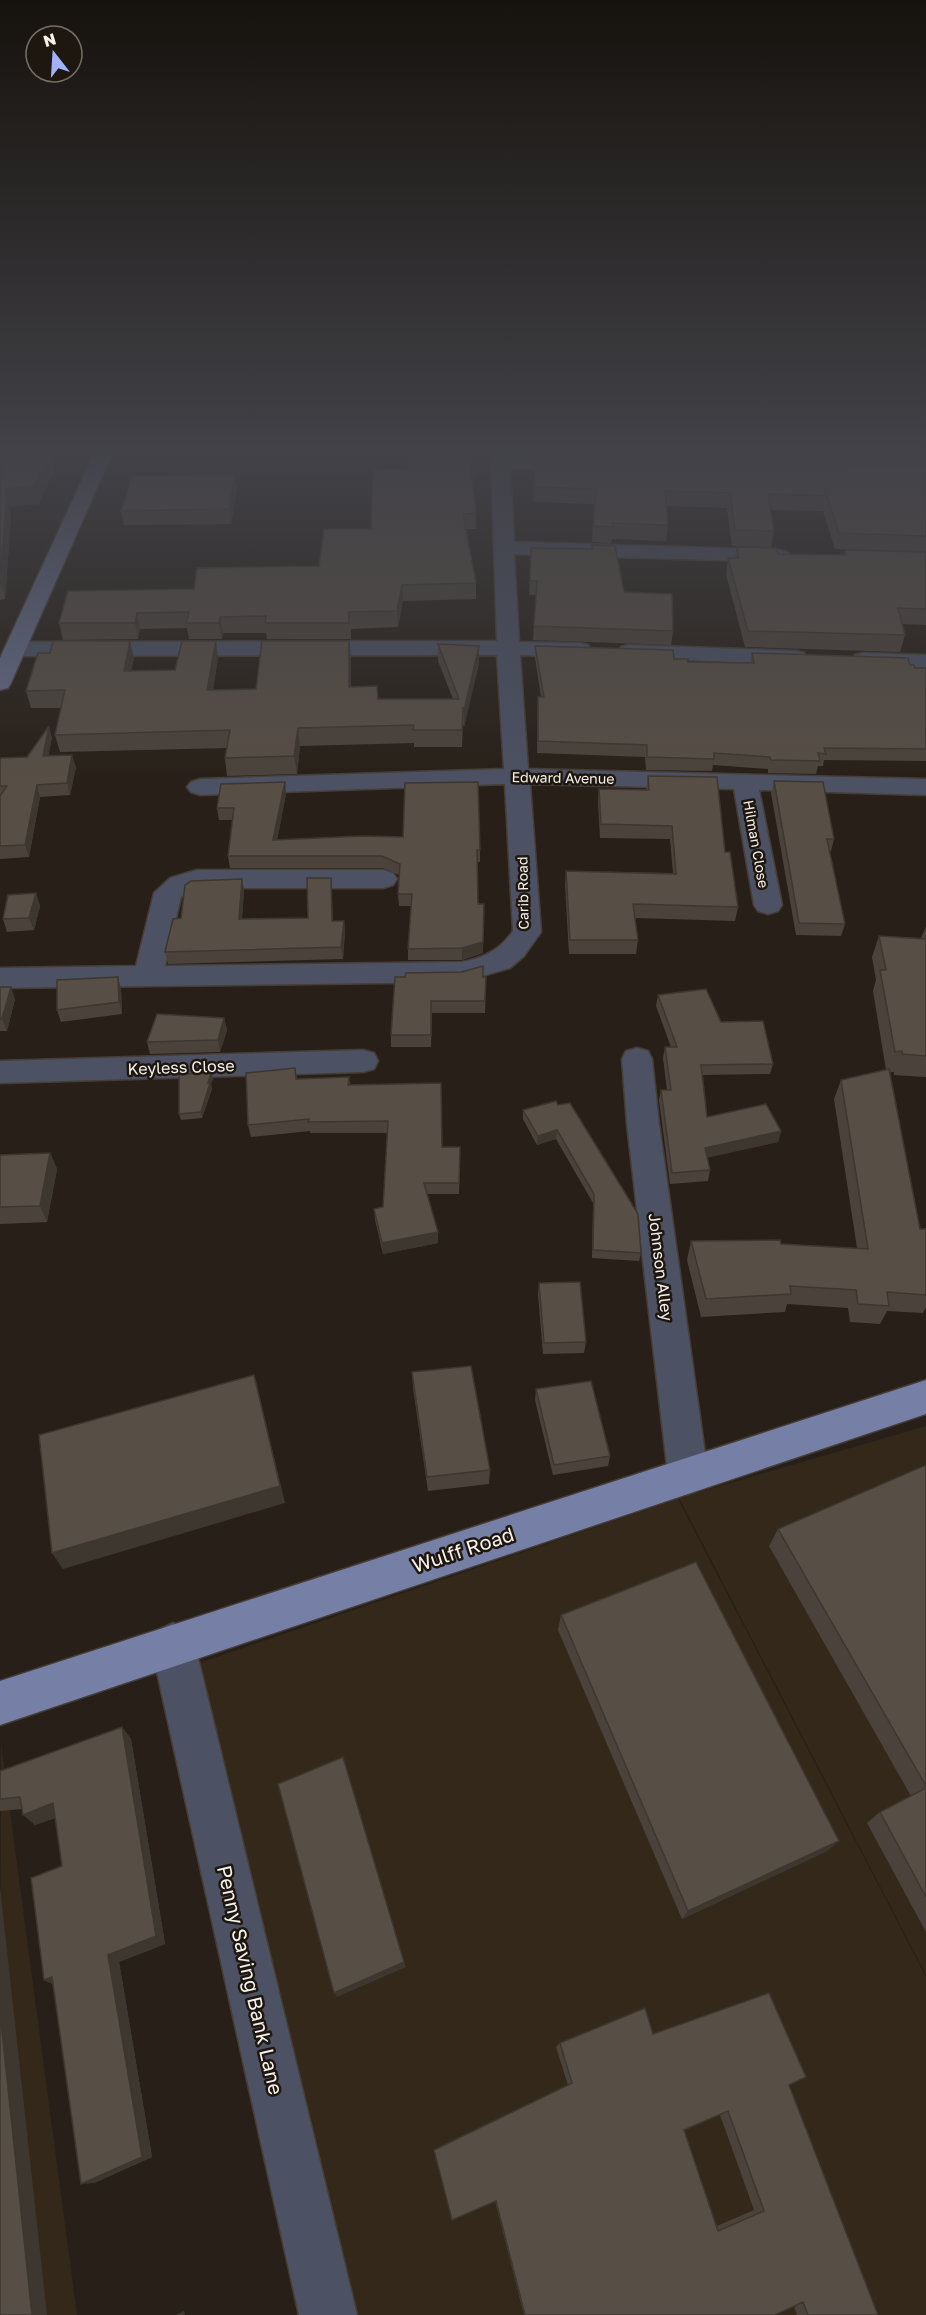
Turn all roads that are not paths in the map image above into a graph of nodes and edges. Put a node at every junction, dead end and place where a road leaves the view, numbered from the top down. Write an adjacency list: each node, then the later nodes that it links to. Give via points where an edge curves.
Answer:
1 (53, 564): 4 (main road)
2 (505, 564): 3 (street, Carib Road)
3 (508, 648): 4 (street); 5 (street); 9 (street, Carib Road)
4 (15, 649): 8 (main road)
5 (819, 658)
6 (842, 659): 7 (street)
7 (926, 662)
8 (0, 684)
9 (518, 776): 10 (street, Edward Avenue); 11 (street, Edward Avenue); 15 (street, Carib Road, via 527,932 516,950 493,966 416,974)
10 (745, 783): 12 (street, Edward Avenue); 14 (street, Hilman Close)
11 (200, 787)
12 (926, 787)
13 (383, 879): 15 (street, via 197,879 180,884 168,893)
14 (768, 905)
15 (148, 976): 16 (street, Carib Road)
16 (0, 978)
17 (637, 1059): 21 (street, Johnson Alley)
18 (363, 1061): 19 (street, Keyless Close)
19 (0, 1072)
20 (926, 1396): 21 (main road, Wulff Road)
21 (688, 1475): 22 (main road, Wulff Road)
22 (173, 1645): 23 (main road, Wulff Road); 24 (street, Penny Saving Bank Lane)
23 (0, 1703)
24 (328, 2315)

